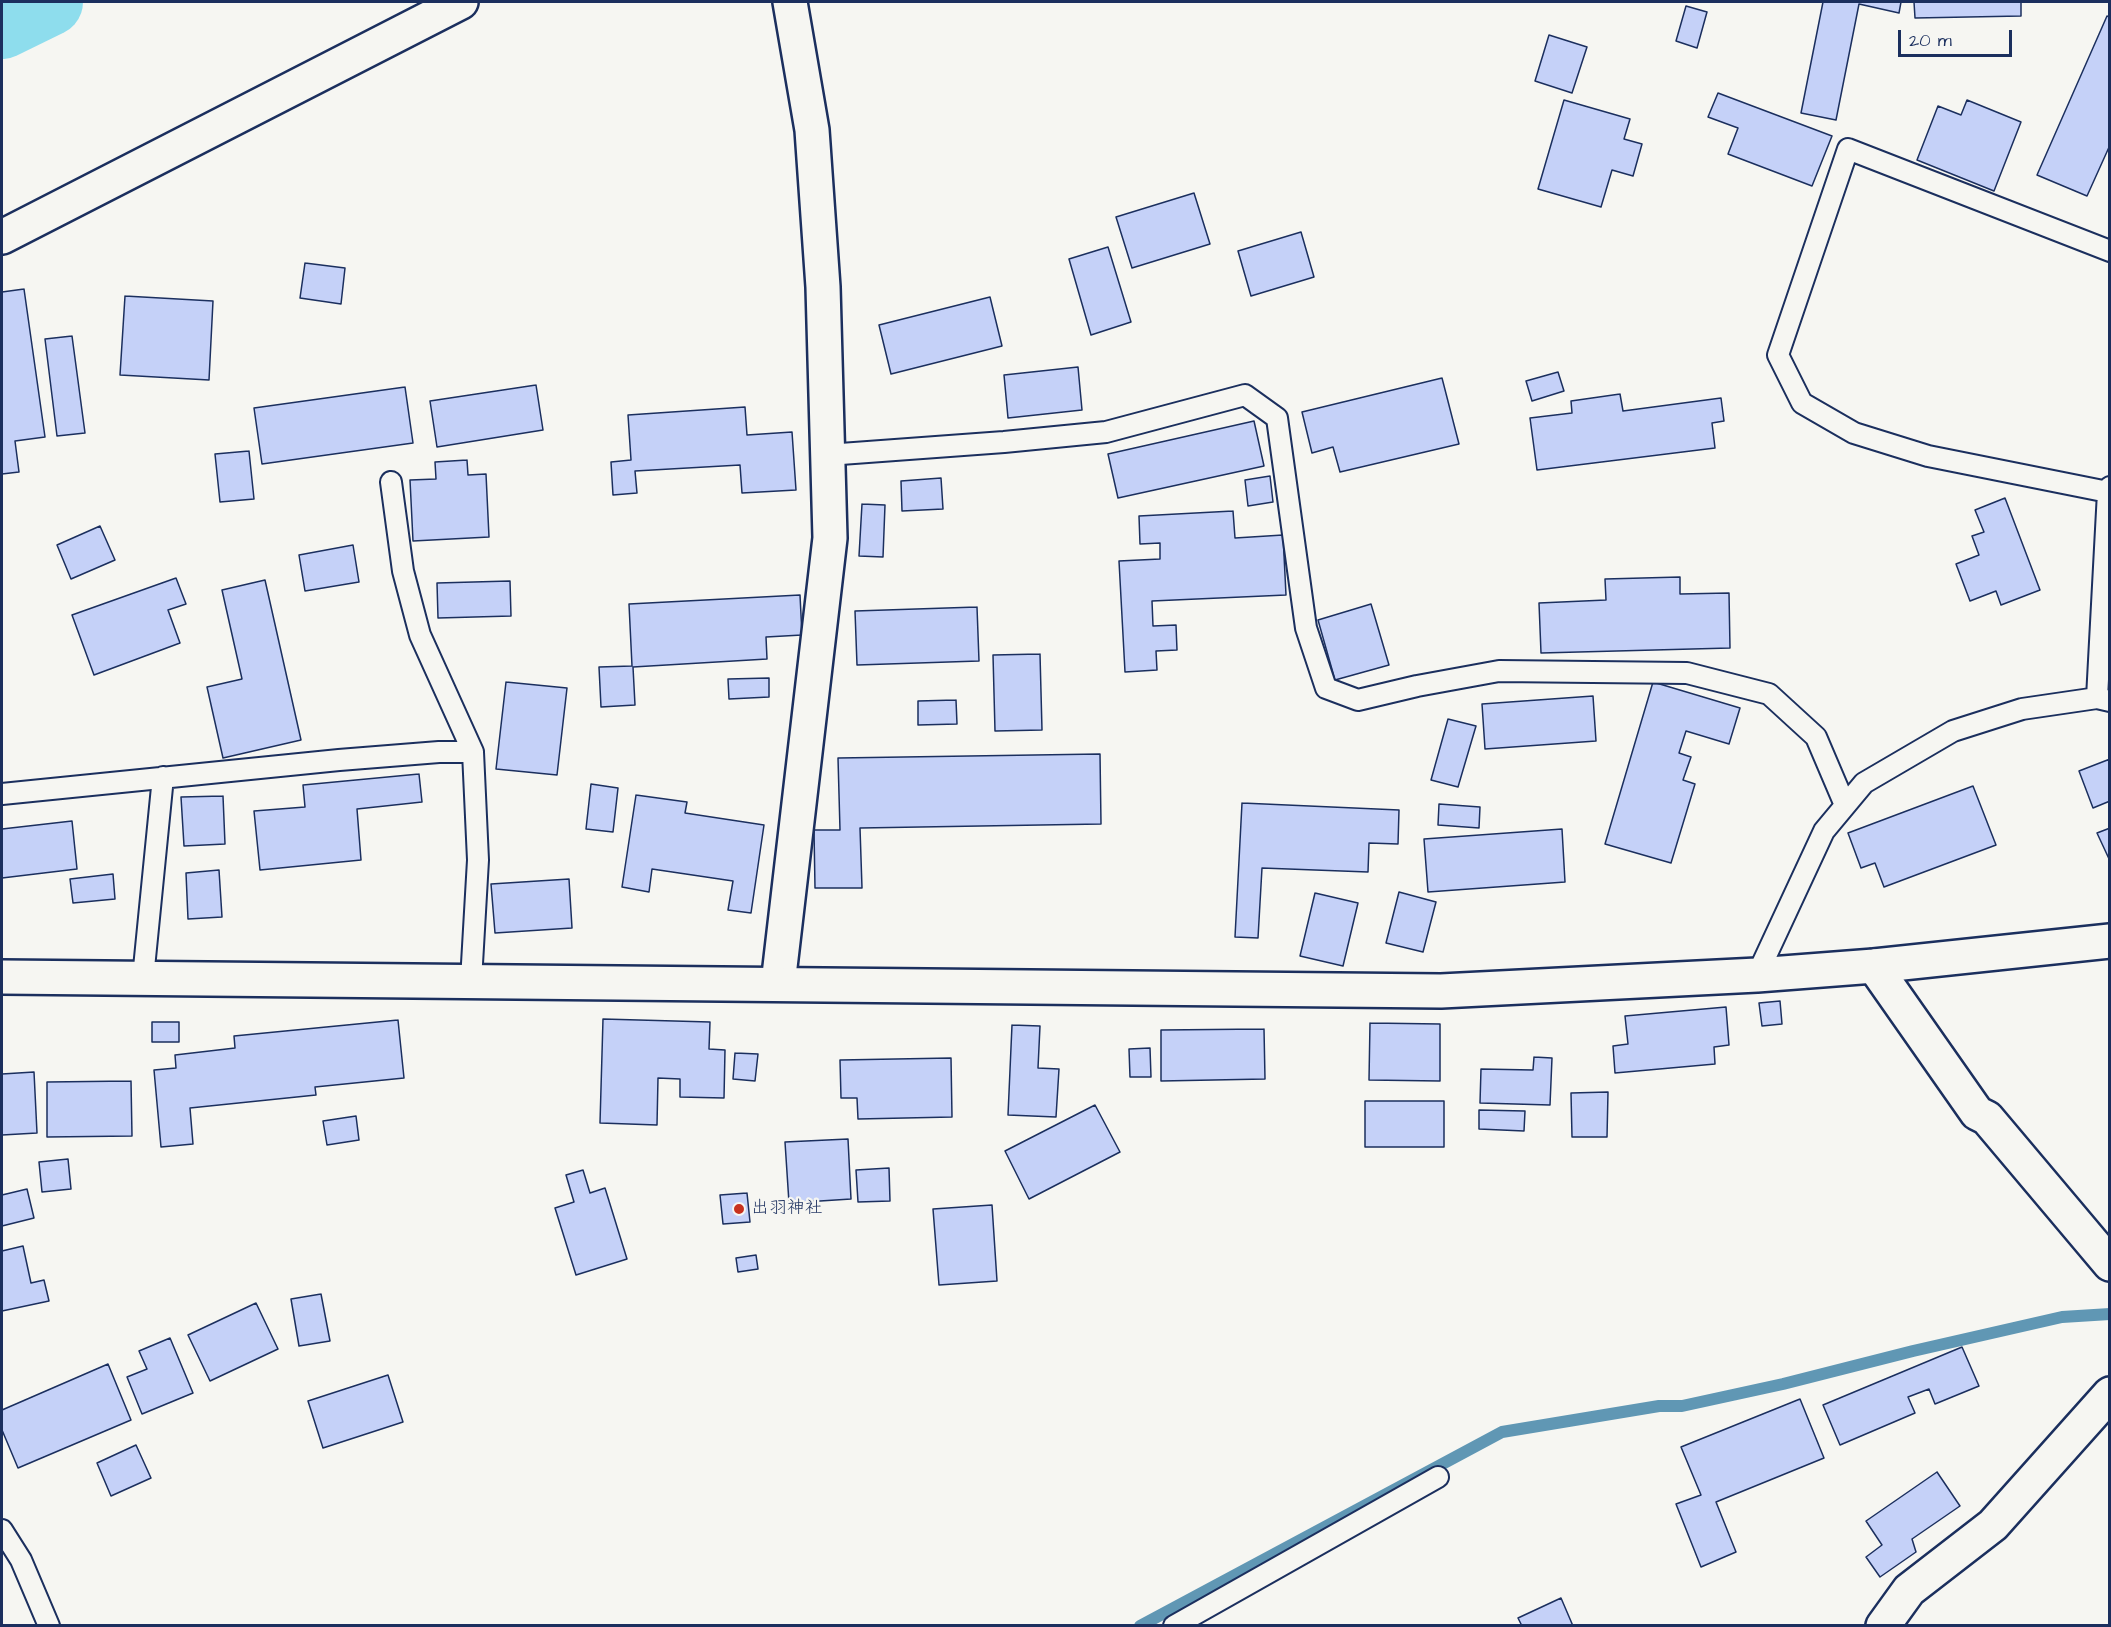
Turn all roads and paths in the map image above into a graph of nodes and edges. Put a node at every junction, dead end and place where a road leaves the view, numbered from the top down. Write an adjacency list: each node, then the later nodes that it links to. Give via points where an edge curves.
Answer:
1 (461, 2): 3 (street)
2 (790, 2): 5 (street, via 812,130 823,287)
3 (2, 237)
4 (2109, 250): 7 (lane, via 1848,149 1778,355 1802,403 1854,433 1928,456)
5 (827, 455): 12 (lane, via 1106,432 1245,395 1277,418 1306,628 1326,688 1358,700 1499,671 1687,674 1769,694 1816,737); 19 (street, via 830,538)
6 (391, 482): 9 (lane, via 403,571 420,635)
7 (2109, 490): 8 (lane)
8 (2103, 700): 12 (lane, via 2022,709 1953,731 1864,783)
9 (473, 752): 10 (lane); 18 (lane, via 478,860)
10 (163, 777): 11 (lane); 17 (lane)
11 (2, 794)
12 (1845, 805): 15 (lane, via 1824,831)
13 (2109, 941): 14 (street)
14 (1874, 966): 15 (street); 20 (street, via 1977,1113 1987,1118)
15 (1756, 975): 19 (street, via 1441,991)
16 (2, 977): 17 (street)
17 (143, 978): 18 (street)
18 (471, 981): 19 (street)
19 (778, 984)
20 (2109, 1264)
21 (2109, 1394): 26 (street, via 1993,1526 1909,1590)
22 (1438, 1477): 25 (lane)
23 (2, 1530): 24 (lane, via 21,1560)
24 (49, 1626)
25 (1174, 1626)
26 (1883, 1626)

